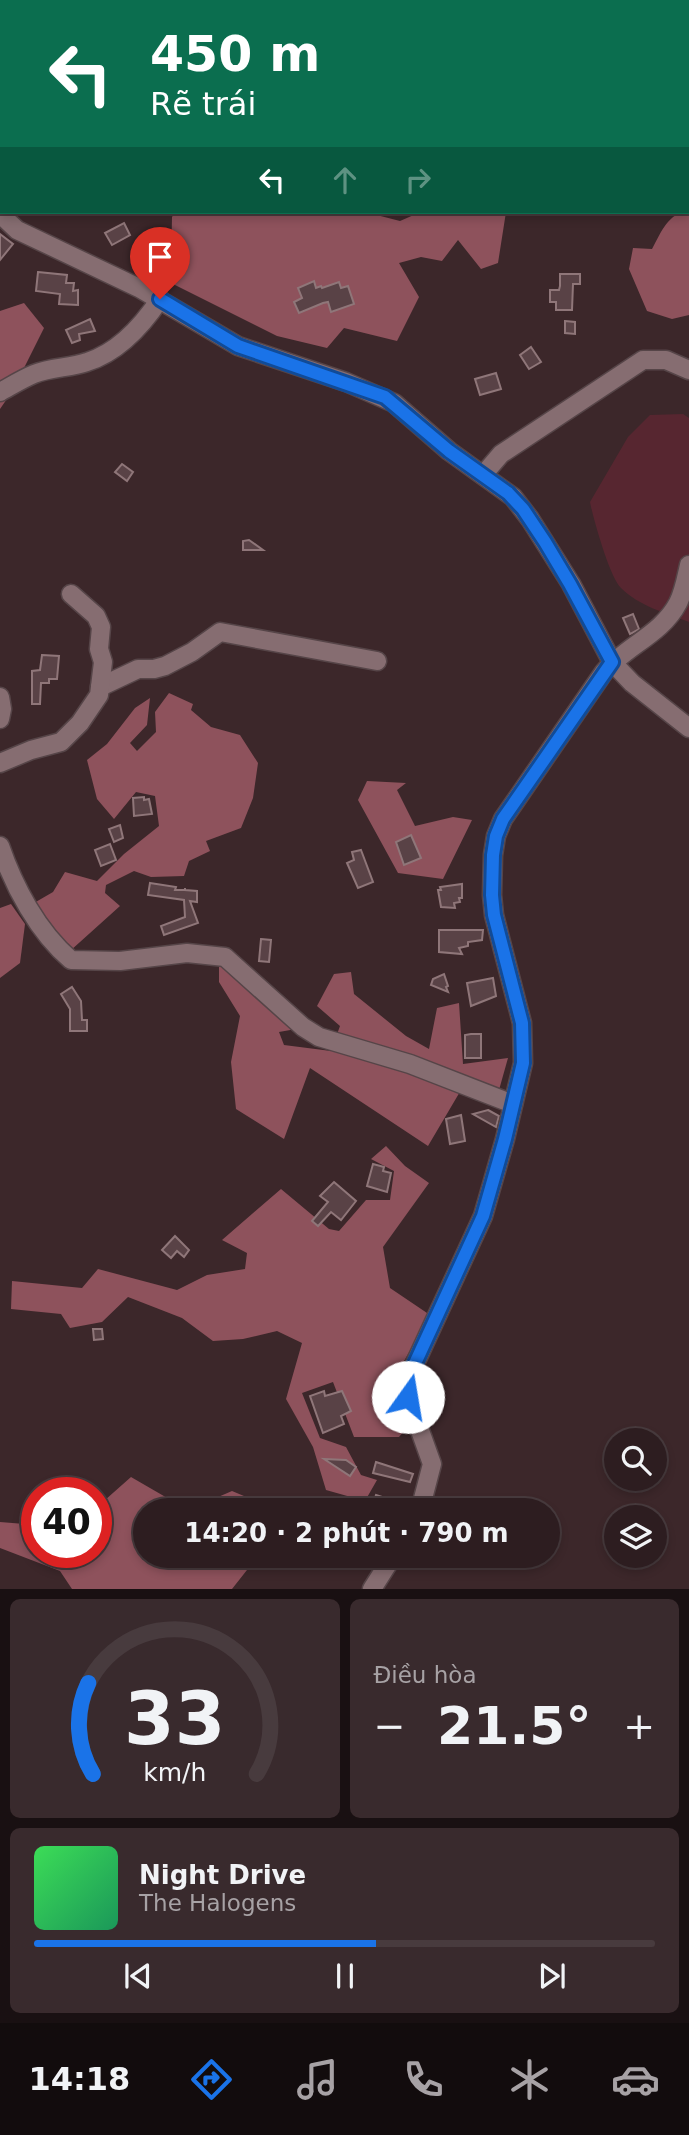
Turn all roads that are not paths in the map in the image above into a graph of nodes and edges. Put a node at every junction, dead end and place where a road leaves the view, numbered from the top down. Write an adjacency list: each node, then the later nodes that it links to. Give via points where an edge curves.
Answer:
1 (0, 214): 2 (street, via 17,230)
2 (160, 299): 4 (street, via 144,322 103,356 35,373); 5 (street, via 238,346 385,397)
3 (689, 370): 5 (street, via 666,360 643,360 501,454)
4 (0, 392)
5 (483, 475): 9 (street, via 513,497 530,519)
6 (689, 565): 9 (street, via 677,605 662,624)
7 (71, 594): 10 (street, via 96,616 101,627)
8 (377, 661): 10 (street, via 220,632 165,666 138,669)
9 (612, 662): 13 (street); 16 (street, via 503,819 496,836 494,915 522,1023 523,1063)
10 (100, 687): 14 (street, via 95,702 61,742)
11 (0, 697): 12 (street)
12 (0, 719)
13 (689, 728)
14 (0, 763)
15 (1, 850): 16 (street, via 43,932 71,960 120,961 187,953 225,957 319,1037 410,1064)
16 (513, 1104): 17 (street, via 483,1216 412,1370 408,1397 432,1464)
17 (423, 1498)
18 (385, 1568): 19 (street)
19 (372, 1589)

